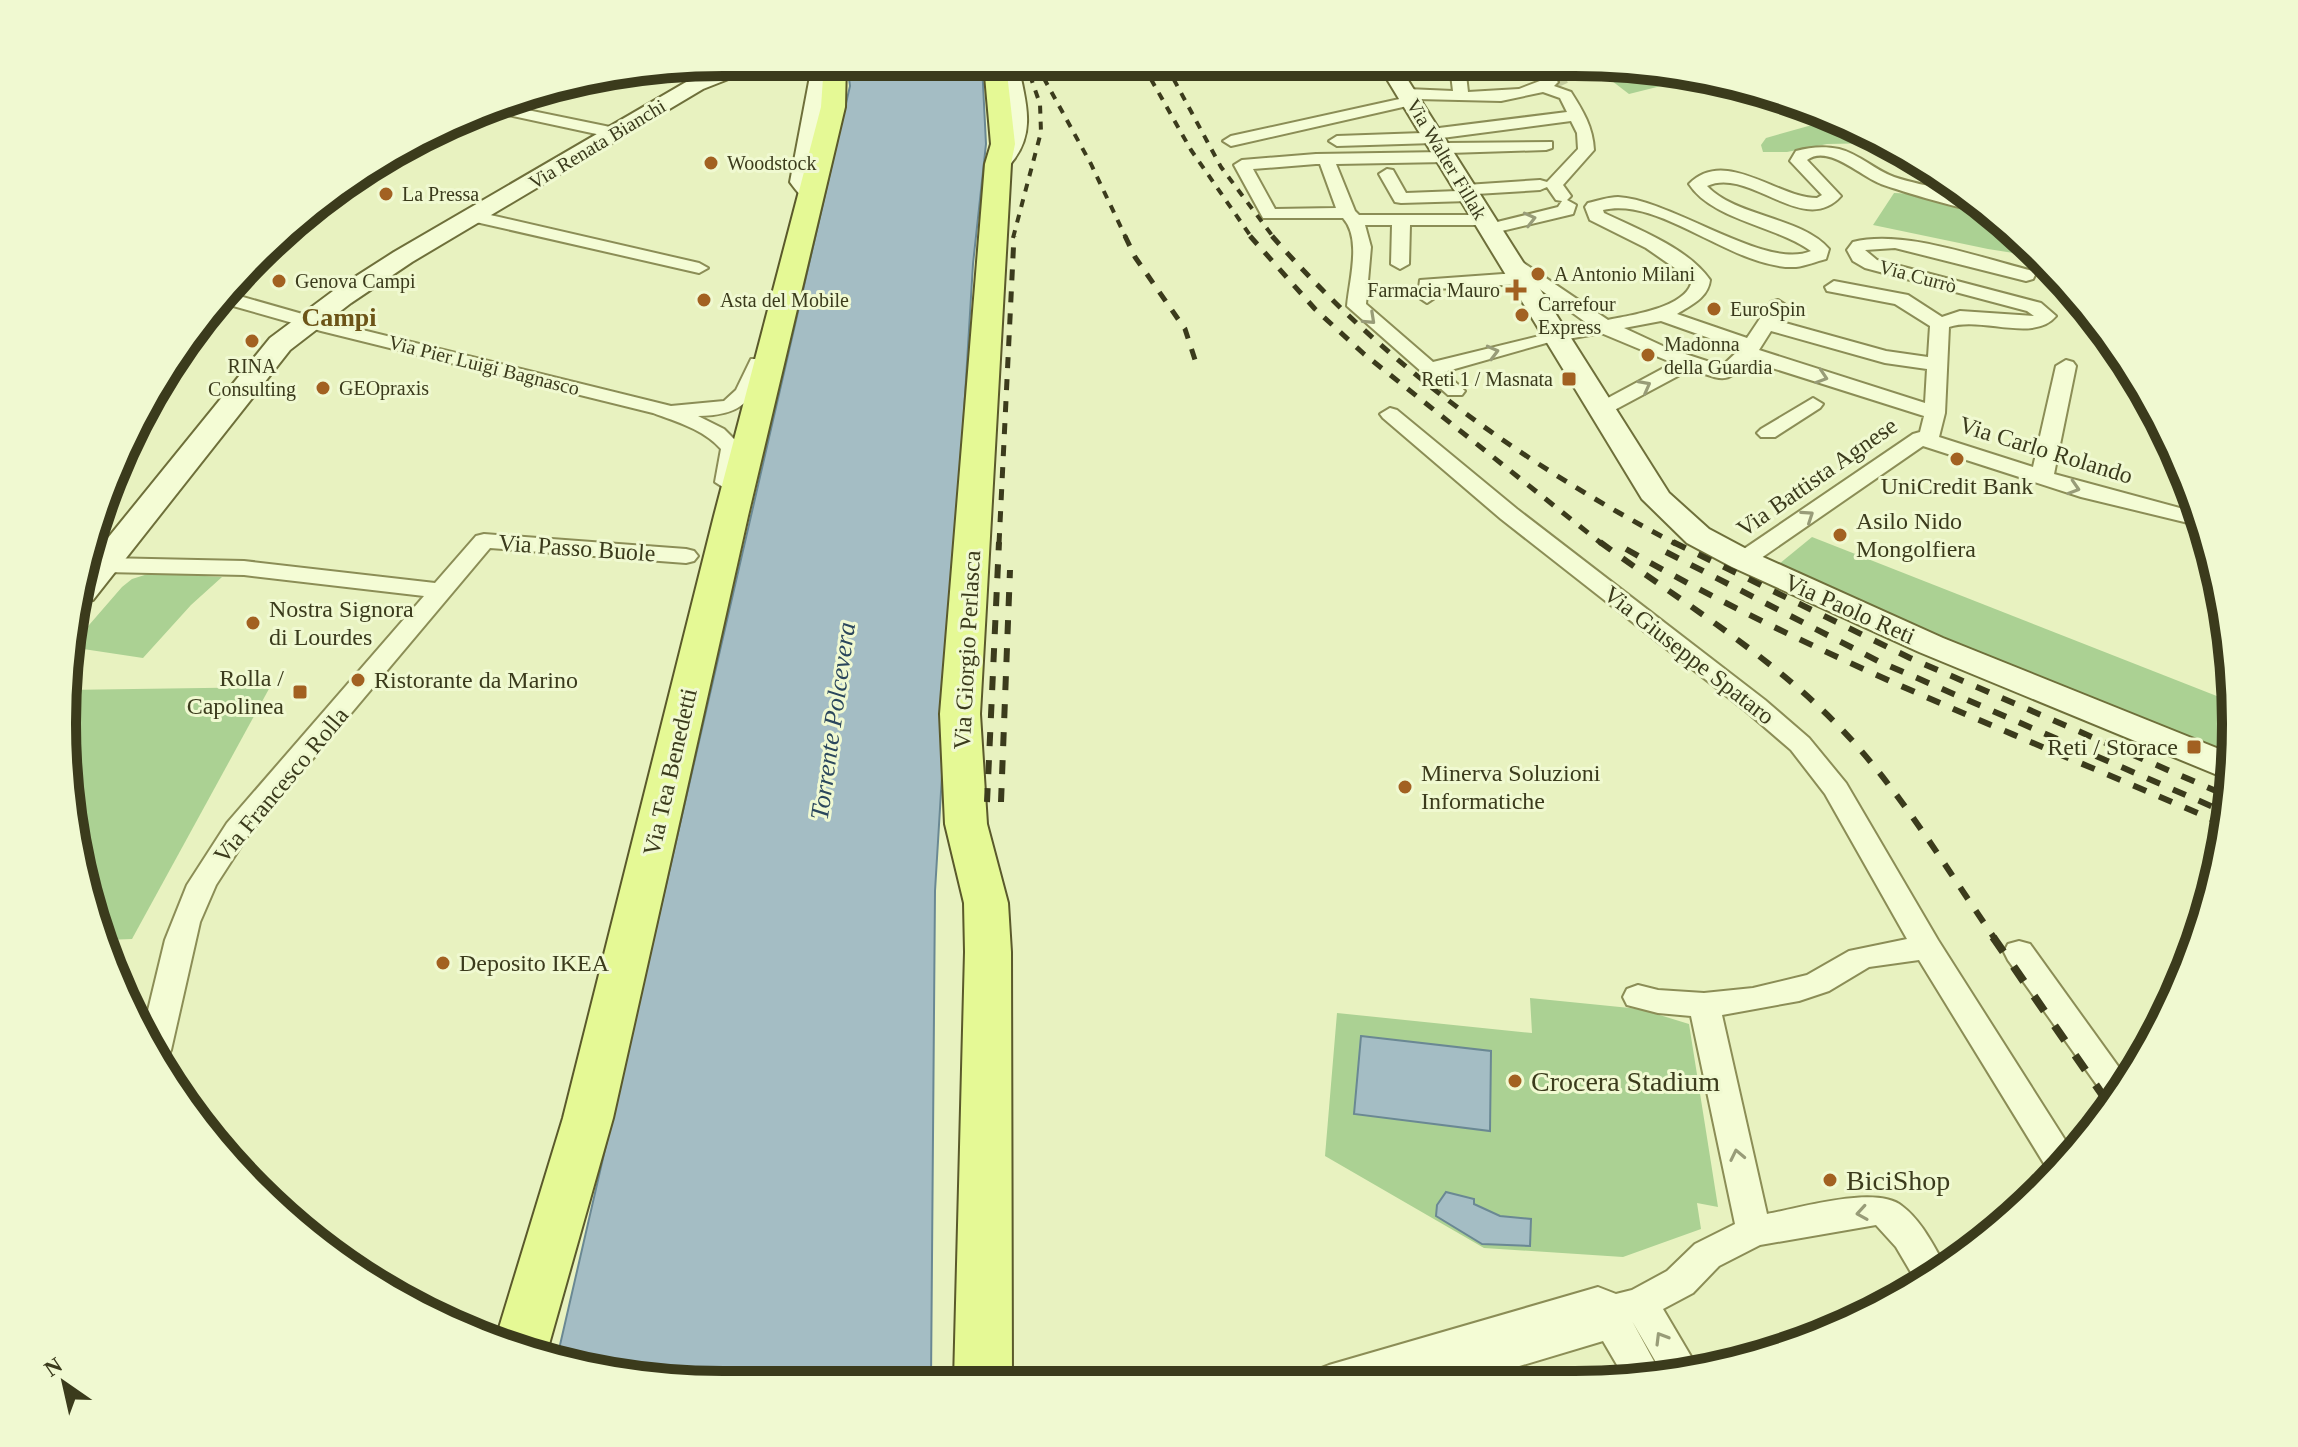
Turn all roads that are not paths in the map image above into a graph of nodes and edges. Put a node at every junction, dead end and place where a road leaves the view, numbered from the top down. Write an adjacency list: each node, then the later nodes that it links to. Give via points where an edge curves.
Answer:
1 (820, 76): 24 (main road, Via Tea Benedetti, via 802,182)
2 (834, 76): 24 (main road, Via Tea Benedetti, via 833,107)
3 (996, 76): 19 (main road, Via Giorgio Perlasca, via 1003,144)
4 (1010, 76): 19 (main road, via 1017,119 1014,145)
5 (1395, 76): 9 (main road, Via Walter Fillak)
6 (1458, 76): 8 (street)
7 (701, 77): 12 (main road, Via Renata Bianchi)
8 (1461, 94): 9 (street); 11 (street, via 1517,95 1546,85 1566,95)
9 (1409, 98): 13 (street); 15 (main road, Via Walter Fillak)
10 (512, 111): 12 (street)
11 (1578, 116): 15 (street, via 1545,117); 29 (street, one-way to 11, via 1567,210 1554,184 1586,150)
12 (615, 133): 26 (main road, Via Renata Bianchi)
13 (1231, 141)
14 (1312, 142): 15 (street)
15 (1437, 144): 16 (street); 17 (street); 23 (main road, Via Walter Fillak)
16 (1546, 145)
17 (1326, 159): 27 (street); 27 (street, via 1242,165 1269,214)
18 (1876, 160): 21 (street, via 1879,166)
19 (998, 164): 87 (main road, Via Giorgio Perlasca, via 960,714 966,824 986,903 988,940)
20 (1387, 174): 23 (street, via 1401,198)
21 (1930, 182)
22 (1540, 185): 23 (street)
23 (1468, 193): 29 (main road, Via Walter Fillak)
24 (812, 194): 50 (main road, Via Tea Benedetti)
25 (1953, 199): 42 (street, via 1886,180 1838,154 1816,151 1802,154 1798,161 1832,198 1809,203 1737,177 1711,176 1697,184 1703,193 1817,245 1820,255 1808,261 1781,259 1705,234 1633,202 1611,200 1594,207 1596,216 1686,264 1701,280 1693,296)
26 (473, 216): 34 (street, Via Renata Bianchi); 43 (main road, Via Renata Bianchi)
27 (1351, 216): 28 (street); 56 (street, one-way to 56, via 1362,247 1356,306)
28 (1401, 220): 29 (street); 33 (street)
29 (1486, 224): 30 (main road, Via Walter Fillak)
30 (1503, 254): 36 (main road, Via Walter Fillak); 46 (street, Via Walter Fillak)
31 (2024, 258): 32 (street, via 1996,252)
32 (1960, 260): 35 (street, Via Currò); 45 (street, Via Currò, via 1884,242 1856,250 1871,264 2034,307 2046,316 2036,323 1960,317)
33 (1400, 264)
34 (699, 268)
35 (2026, 275)
36 (1519, 278): 38 (street, via 1427,284); 49 (main road, Via Walter Fillak)
37 (1834, 287): 45 (street, Via Currò, via 1901,299)
38 (1427, 297)
39 (234, 300): 43 (street, Via Pier Luigi Bagnasco)
40 (1778, 306): 44 (street)
41 (1818, 314): 48 (street)
42 (1662, 315): 46 (street); 52 (street)
43 (309, 321): 47 (street, Via Pier Luigi Bagnasco); 51 (main road, Via Renata Bianchi)
44 (1766, 324): 48 (street); 52 (street)
45 (1940, 324): 54 (street, Via Currò)
46 (1605, 327): 49 (street); 53 (street)
47 (350, 332): 51 (street); 59 (street, Via Pier Luigi Bagnasco)
48 (1806, 333): 54 (street, via 1885,357)
49 (1555, 336): 56 (street, one-way to 49); 60 (main road, Via Paolo Reti)
50 (776, 338): 59 (street, Via Pier Luigi Bagnasco, via 766,343 740,401 711,410); 66 (main road, Via Tea Benedetti)
51 (280, 344): 70 (main road, Via Renata Bianchi)
52 (1749, 350): 53 (street, via 1725,374); 61 (street, one-way to 61)
53 (1690, 362): 60 (street, one-way to 53)
54 (1939, 365): 61 (street, Via Currò)
55 (2066, 366): 65 (street)
56 (1431, 369): 57 (street)
57 (1455, 391)
58 (1813, 404): 63 (street)
59 (660, 409): 66 (street, Via Pier Luigi Bagnasco, via 707,426 732,448 723,498)
60 (1600, 410): 69 (main road, Via Paolo Reti, via 1657,499 1698,536)
61 (1935, 413): 64 (street, Via Currò)
62 (1390, 414): 74 (street, Via Giuseppe Spataro, via 1800,744 1836,789)
63 (1768, 433)
64 (1924, 439): 65 (street, Via Carlo Rolando); 69 (street, Via Battista Agnese, one-way to 64)
65 (2042, 478): 67 (street, Via Carlo Rolando, one-way to 67)
66 (731, 516): 84 (main road, Via Tea Benedetti, via 588,1118)
67 (2189, 517)
68 (686, 556): 72 (street, Via Passo Buole, via 484,541)
69 (1743, 560): 73 (main road, Via Paolo Reti, via 1931,645)
70 (105, 565): 71 (main road, Via Renata Bianchi); 72 (street, via 244,568)
71 (92, 580)
72 (443, 591): 78 (street, Via Francesco Rolla, via 237,830 212,868 183,929)
73 (2221, 764)
74 (1927, 948): 77 (street, via 1863,957 1799,991); 80 (street, Via Giuseppe Spataro)
75 (2019, 952): 79 (street)
76 (1650, 993): 77 (street)
77 (1704, 1005): 81 (street, one-way to 77)
78 (158, 1038)
79 (2113, 1083)
80 (2057, 1155)
81 (1754, 1231): 82 (street, one-way to 81, via 1895,1218 1883,1210); 83 (street, via 1707,1255 1680,1282)
82 (1926, 1267)
83 (1620, 1312): 85 (street, one-way to 83); 86 (street); 88 (street, via 1598,1303); 89 (street)
84 (523, 1339)
85 (1672, 1363)
86 (1641, 1367)
87 (983, 1371)
88 (1366, 1371)
89 (1443, 1371)

